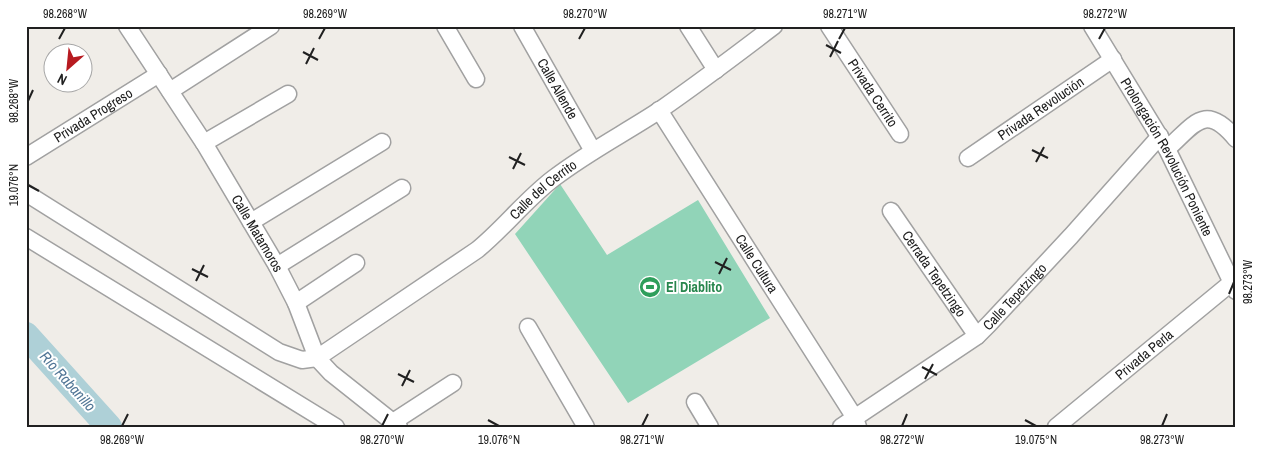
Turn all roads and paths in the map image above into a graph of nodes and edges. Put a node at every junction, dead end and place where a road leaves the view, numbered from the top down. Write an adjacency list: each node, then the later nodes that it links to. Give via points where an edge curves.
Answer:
1 (127, 26): 11 (street, Calle Matamoros)
2 (271, 26): 13 (street)
3 (445, 26): 12 (street)
4 (522, 26): 21 (street, Calle Allende)
5 (688, 26): 10 (street)
6 (774, 26): 10 (street, Calle del Cerrito)
7 (829, 26): 16 (street, Privada Cerrito)
8 (1092, 26): 9 (street, Prolongación Revolución Poniente)
9 (1113, 60): 19 (street, Prolongación Revolución Poniente); 23 (street, Privada Revolución)
10 (716, 70): 15 (street, Calle del Cerrito)
11 (159, 74): 13 (street, Calle Matamoros); 22 (street, Privada Progreso)
12 (476, 79)
13 (170, 90): 20 (street, Calle Matamoros)
14 (288, 94): 20 (street)
15 (659, 110): 21 (street, Calle del Cerrito); 39 (street, Calle Cultura)
16 (900, 134)
17 (1236, 139): 19 (street, Calle Tepetzingo, via 1220,122 1210,118 1200,120)
18 (382, 142): 27 (street)
19 (1164, 142): 31 (street, Prolongación Revolución Poniente); 34 (street, Calle Tepetzingo)
20 (204, 143): 27 (street, Calle Matamoros)
21 (593, 151): 35 (street, Calle del Cerrito, via 536,193 495,236)
22 (26, 157)
23 (968, 158)
24 (402, 188): 30 (street)
25 (26, 193): 35 (street, via 279,352 302,360)
26 (891, 211): 34 (street, Cerrada Tepetzingo)
27 (251, 222): 30 (street, Calle Matamoros)
28 (26, 237): 40 (street)
29 (356, 263): 32 (street)
30 (277, 266): 32 (street, Calle Matamoros)
31 (1234, 287): 43 (street, Privada Perla)
32 (296, 303): 35 (street, Calle Matamoros)
33 (528, 327): 41 (street)
34 (977, 336): 39 (street, Calle Tepetzingo)
35 (317, 358): 38 (street, Calle Matamoros)
36 (453, 383): 38 (street)
37 (695, 402): 42 (street)
38 (396, 424)
39 (851, 424)
40 (336, 427)
41 (586, 427)
42 (710, 427)
43 (1056, 427)

